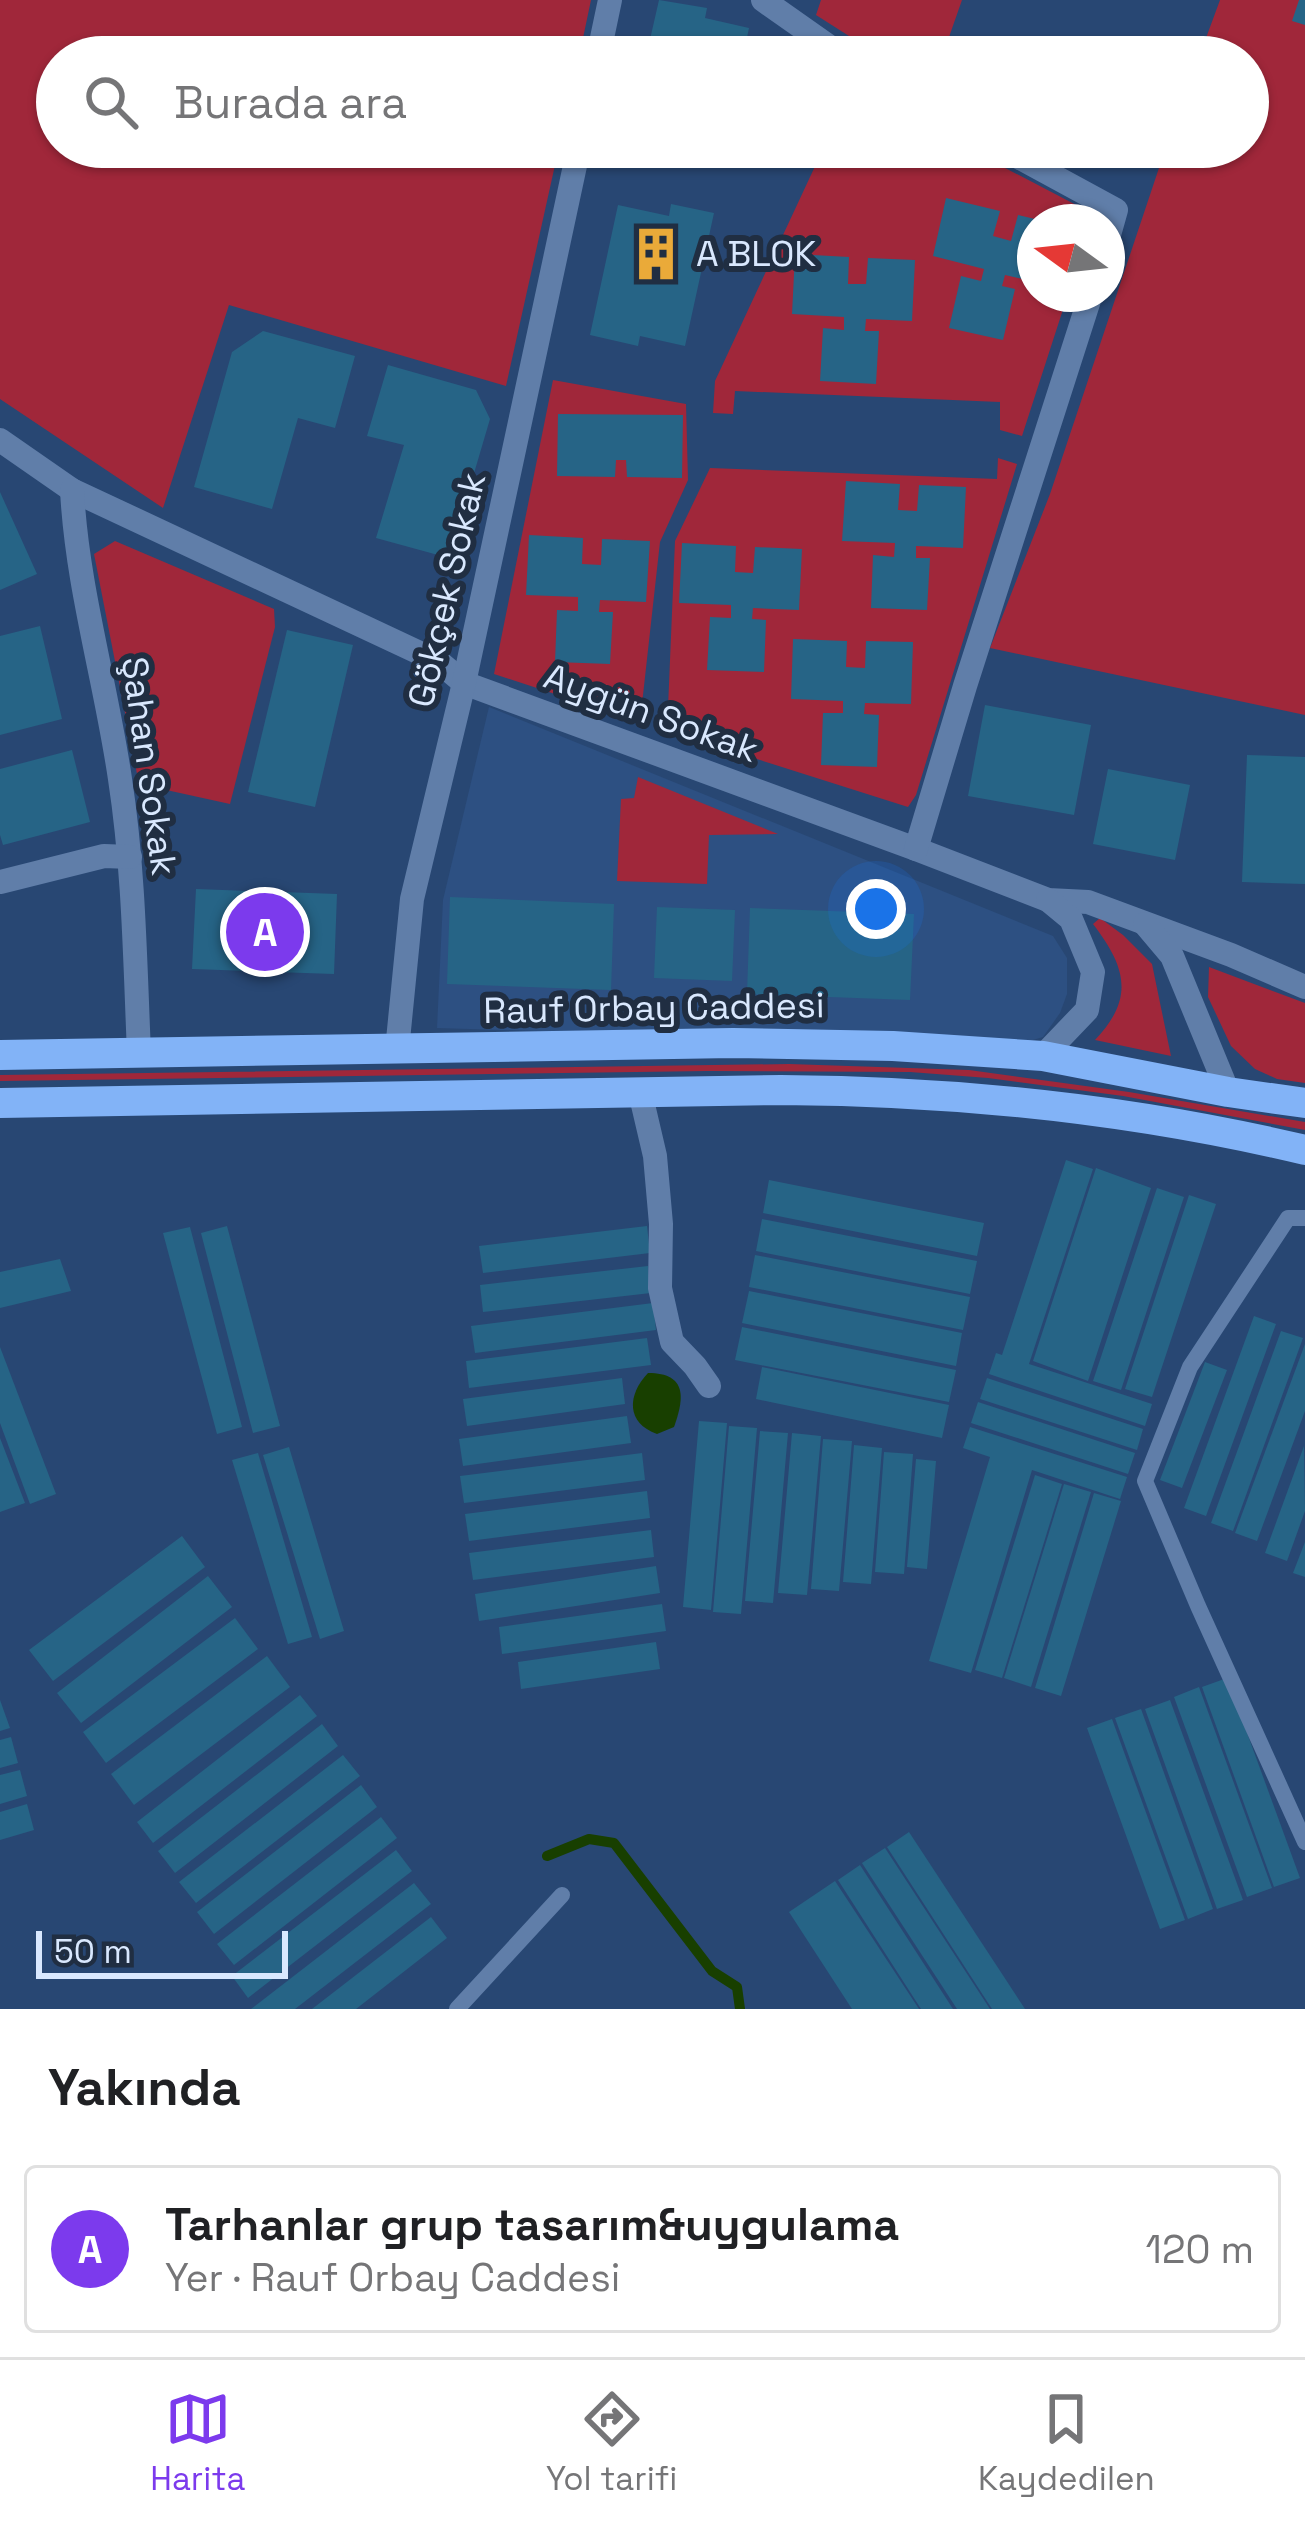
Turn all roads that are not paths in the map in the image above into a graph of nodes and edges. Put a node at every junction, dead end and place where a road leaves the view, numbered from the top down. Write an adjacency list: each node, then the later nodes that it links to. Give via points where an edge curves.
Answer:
1 (610, 0): 3 (street)
2 (763, 0): 4 (street)
3 (602, 36)
4 (814, 36)
5 (574, 168): 11 (street, Gökçek Sokak)
6 (1039, 168): 7 (street)
7 (1105, 204)
8 (1084, 312): 12 (street)
9 (0, 440): 10 (street, Aygün Sokak)
10 (72, 490): 11 (street, Aygün Sokak, via 439,662); 13 (street, Şahan Sokak)
11 (464, 683): 12 (street, Aygün Sokak); 18 (street, Gökçek Sokak, via 412,898)
12 (916, 849): 15 (street, Aygün Sokak)
13 (130, 856): 14 (street); 19 (street, Şahan Sokak)
14 (0, 882)
15 (1048, 901): 16 (street, Aygün Sokak, via 1088,902); 21 (street, via 1071,919 1093,972 1088,1010)
16 (1143, 922): 17 (street, Aygün Sokak); 23 (street, via 1172,956)
17 (1305, 988)
18 (398, 1050): 19 (main road, Rauf Orbay Caddesi); 21 (main road, Rauf Orbay Caddesi, via 734,1043)
19 (140, 1053): 20 (main road, Rauf Orbay Caddesi)
20 (0, 1055)
21 (1043, 1056): 23 (main road, Rauf Orbay Caddesi)
22 (640, 1092): 24 (main road); 26 (main road, via 962,1096); 28 (street, via 655,1156 660,1288 672,1342)
23 (1228, 1092): 25 (main road, Rauf Orbay Caddesi)
24 (0, 1103)
25 (1305, 1103)
26 (1305, 1150)
27 (1305, 1219): 29 (lane, via 1288,1218 1190,1367 1145,1481)
28 (709, 1386)
29 (1305, 1842)
30 (562, 1895): 31 (lane)
31 (457, 2009)

